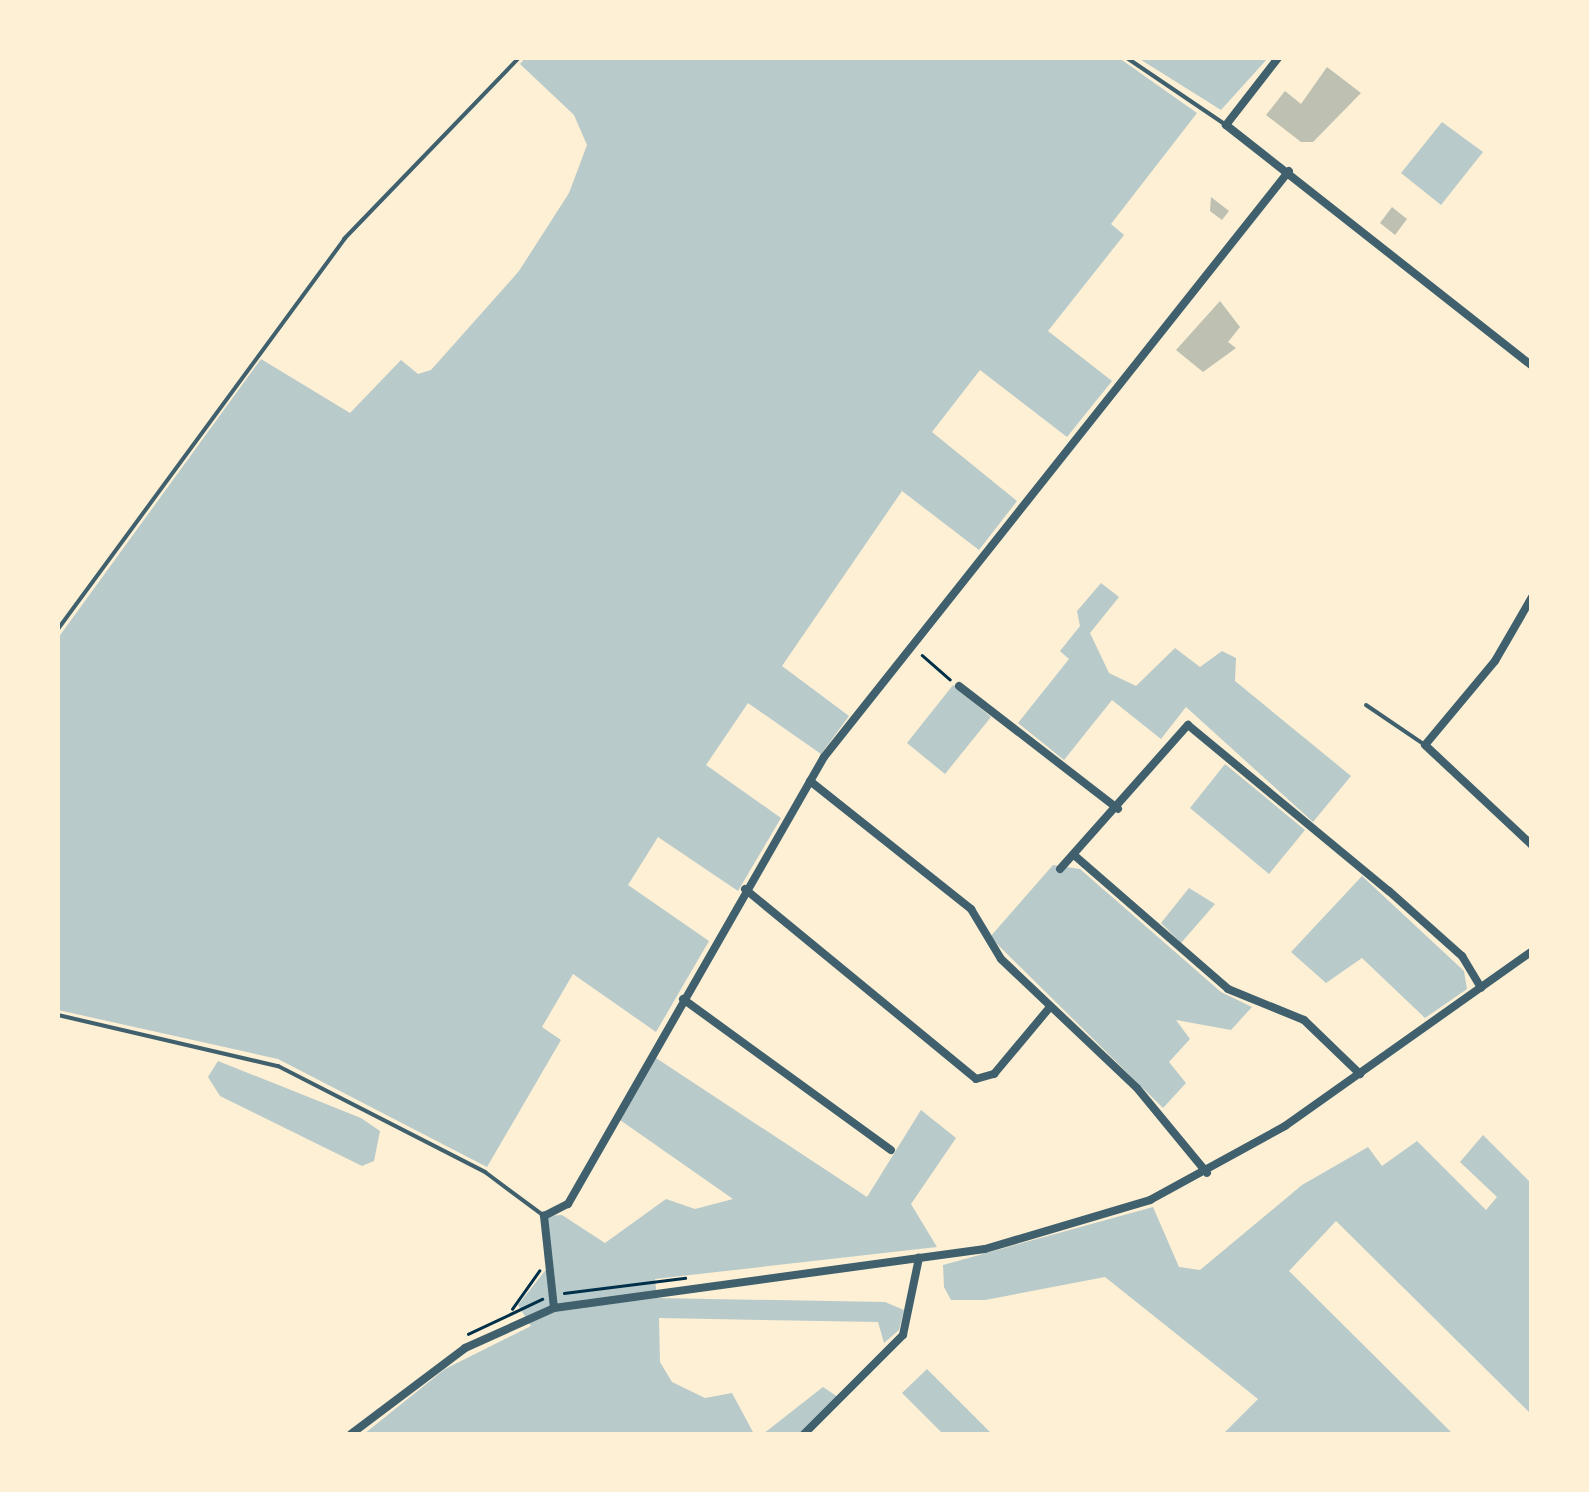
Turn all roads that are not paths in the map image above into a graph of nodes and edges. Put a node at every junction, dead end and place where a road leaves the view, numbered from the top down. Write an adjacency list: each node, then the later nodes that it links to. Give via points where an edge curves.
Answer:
1 (518, 58): 8 (lane, via 344,238)
2 (1127, 58): 4 (lane)
3 (1278, 58): 4 (street)
4 (1226, 126): 5 (street)
5 (1288, 172): 6 (street); 12 (street)
6 (1532, 366)
7 (1532, 597): 11 (street, via 1496,661)
8 (58, 629)
9 (959, 686): 13 (street)
10 (1366, 705): 11 (lane)
11 (1426, 745): 14 (street)
12 (810, 781): 17 (street); 21 (street, via 971,909 995,952)
13 (1118, 809): 15 (street); 19 (street, via 1185,725 1389,891 1462,956)
14 (1532, 845)
15 (1074, 855): 16 (street); 23 (street, via 1228,988 1304,1020)
16 (1060, 869)
17 (745, 889): 20 (street); 21 (street, via 976,1079 990,1078)
18 (1532, 951): 19 (street)
19 (1481, 988): 23 (street)
20 (683, 999): 24 (street); 26 (street, via 568,1204)
21 (1050, 1007): 25 (street, via 1162,1113)
22 (58, 1015): 26 (lane, via 278,1066 484,1172)
23 (1360, 1074): 25 (street)
24 (890, 1150)
25 (1207, 1173): 27 (street, via 1035,1238)
26 (544, 1216): 28 (street)
27 (919, 1258): 28 (street); 30 (street, via 906,1330)
28 (554, 1308): 29 (street, via 465,1348)
29 (352, 1434)
30 (804, 1434)

